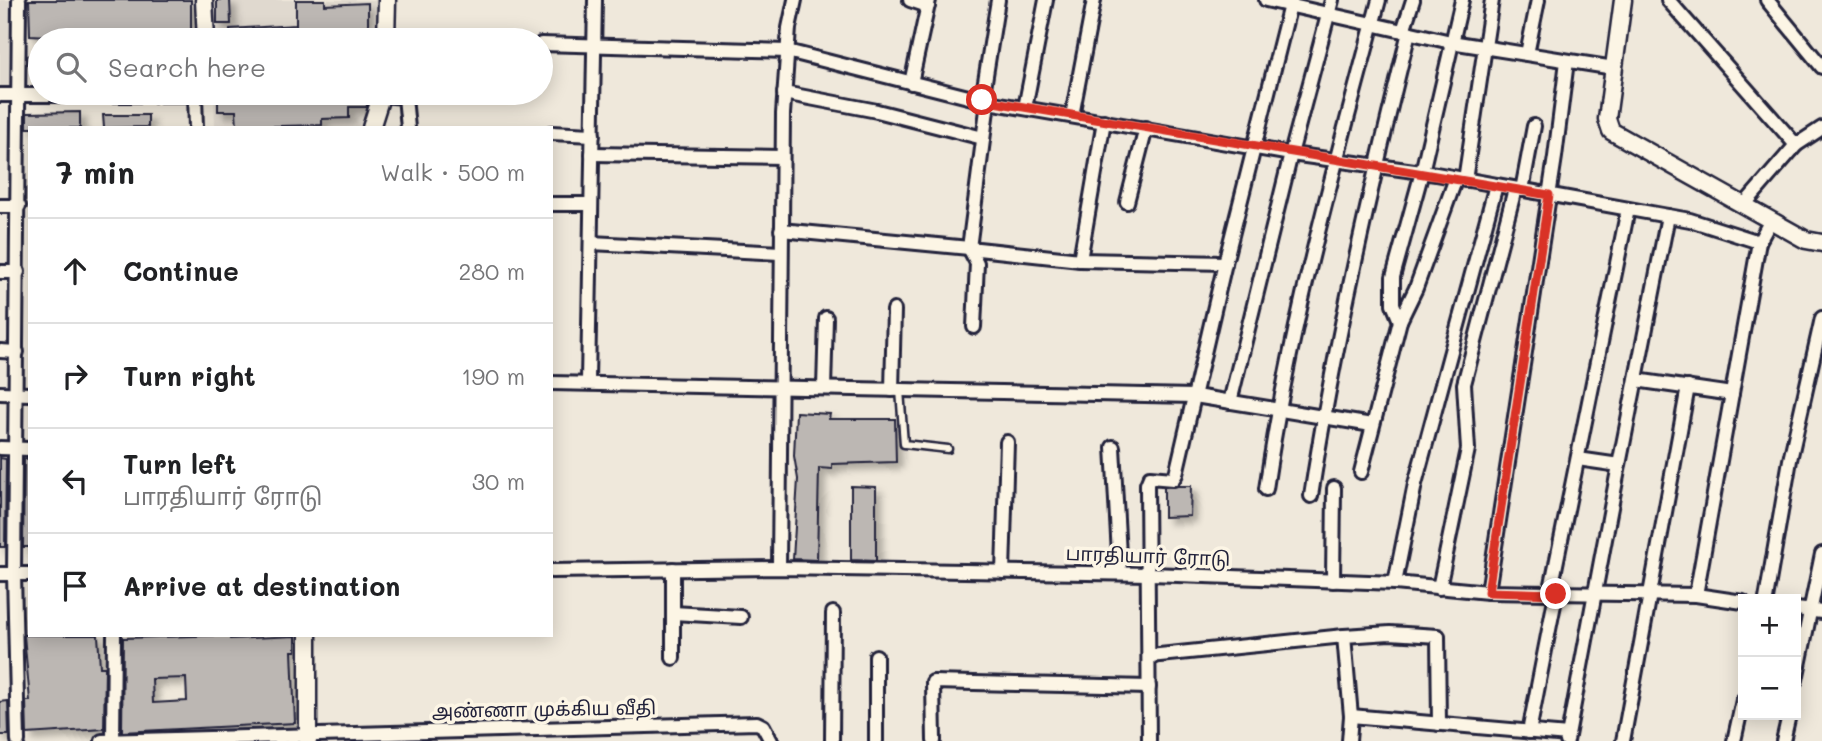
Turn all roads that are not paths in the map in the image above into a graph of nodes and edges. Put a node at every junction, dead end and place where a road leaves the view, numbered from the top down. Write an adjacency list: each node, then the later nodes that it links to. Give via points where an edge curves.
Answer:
1 (19, 0): 39 (street)
2 (204, 0): 24 (street)
3 (387, 0): 25 (street)
4 (595, 0): 29 (street)
5 (795, 0): 31 (street)
6 (909, 0): 20 (street)
7 (998, 0): 41 (street)
8 (1046, 0): 45 (street)
9 (1094, 0): 46 (street)
10 (1266, 0): 21 (street)
11 (1332, 0): 22 (street)
12 (1379, 0): 23 (street)
13 (1413, 0): 26 (street)
14 (1462, 0): 27 (street)
15 (1492, 0): 30 (street)
16 (1538, 0): 32 (street)
17 (1668, 0): 57 (street)
18 (1767, 0): 34 (street)
19 (1625, 1): 35 (street)
20 (929, 3): 36 (street)
21 (1285, 3): 22 (street); 58 (street)
22 (1329, 14): 23 (street); 59 (street)
23 (1372, 24): 26 (street); 62 (street)
24 (205, 28)
25 (386, 28)
26 (1406, 32): 27 (street); 64 (street)
27 (1451, 41): 30 (street); 65 (street)
28 (553, 44): 29 (street)
29 (595, 46): 31 (street); 55 (street)
30 (1484, 47): 32 (street); 66 (street)
31 (787, 51): 36 (street); 37 (street)
32 (1527, 54): 33 (street)
33 (1567, 61): 35 (street); 69 (street)
34 (1822, 67)
35 (1605, 68): 73 (street, via 1611,131)
36 (911, 83): 41 (street)
37 (784, 93): 56 (street); 61 (street)
38 (0, 95): 39 (street)
39 (19, 95): 40 (street); 63 (street)
40 (28, 95)
41 (985, 101): 45 (street); 56 (street)
42 (197, 105): 48 (street)
43 (378, 105): 49 (street)
44 (406, 105): 50 (street)
45 (1026, 108): 46 (street)
46 (1072, 116): 47 (street)
47 (1104, 121): 52 (street); 85 (street)
48 (196, 126)
49 (373, 126)
50 (408, 126)
51 (1534, 126): 68 (street)
52 (1146, 128): 58 (street); 70 (street)
53 (1822, 128): 57 (street)
54 (553, 134): 55 (street)
55 (593, 135): 60 (street)
56 (983, 138): 82 (street)
57 (1797, 145): 73 (street)
58 (1253, 147): 59 (street); 86 (street)
59 (1291, 153): 62 (street); 108 (street)
60 (592, 154): 61 (street); 72 (street)
61 (782, 157): 78 (street)
62 (1336, 160): 64 (street); 109 (street)
63 (25, 163): 75 (street)
64 (1376, 166): 65 (street); 110 (street)
65 (1422, 172): 66 (street); 92 (street, via 1392,276 1393,304)
66 (1460, 179): 67 (street); 92 (street)
67 (1496, 185): 68 (street); 134 (street, via 1415,484)
68 (1518, 189): 69 (street); 135 (street, via 1464,384 1468,449)
69 (1549, 195): 76 (street); 136 (street)
70 (1127, 202)
71 (553, 204): 72 (street)
72 (592, 204): 80 (street)
73 (1744, 205): 79 (street)
74 (0, 206): 75 (street)
75 (19, 206): 84 (street)
76 (1628, 209): 77 (street); 117 (street)
77 (1668, 216): 79 (street); 96 (street)
78 (781, 230): 82 (street); 83 (street)
79 (1765, 231): 81 (street); 106 (street)
80 (591, 243): 83 (street); 97 (street)
81 (1822, 243)
82 (969, 248): 85 (street); 93 (street, via 977,263)
83 (780, 253): 99 (street)
84 (23, 255): 88 (street)
85 (1080, 260): 86 (street)
86 (1225, 263): 107 (street)
87 (0, 272): 88 (street)
88 (18, 272): 95 (street)
89 (894, 310): 102 (street)
90 (826, 318): 101 (street)
91 (1822, 318): 139 (street, via 1790,460)
92 (1400, 321): 111 (street)
93 (974, 327)
94 (0, 351): 95 (street)
95 (17, 352): 104 (street)
96 (1636, 380): 100 (street); 118 (street)
97 (588, 381): 98 (street); 99 (street)
98 (553, 383)
99 (778, 387): 101 (street); 124 (street)
100 (1688, 387): 106 (street); 140 (street)
101 (824, 388): 102 (street)
102 (896, 390): 107 (street); 116 (lane, via 904,444)
103 (0, 393): 104 (street)
104 (16, 394): 105 (street); 115 (street)
105 (28, 394)
106 (1732, 394): 141 (street)
107 (1195, 396): 108 (street); 131 (street, via 1177,474 1173,479 1154,476 1148,480)
108 (1230, 402): 109 (street)
109 (1278, 409): 110 (street); 121 (street)
110 (1323, 416): 111 (street); 122 (street)
111 (1373, 425): 119 (street)
112 (1007, 442): 127 (street)
113 (1113, 447): 128 (street)
114 (0, 448): 115 (street)
115 (23, 449): 129 (street)
116 (947, 449)
117 (1578, 459): 118 (street); 137 (street)
118 (1619, 465): 138 (street)
119 (1361, 472)
120 (1334, 488): 133 (street)
121 (1266, 489)
122 (1311, 496)
123 (1822, 554): 143 (street)
124 (779, 568): 125 (street, பாரதியார் ரோடு); 127 (street, பாரதியார் ரோடு)
125 (673, 569): 126 (street, பாரதியார் ரோடு); 144 (street)
126 (553, 571)
127 (1003, 572): 128 (street, பாரதியார் ரோடு)
128 (1120, 573): 131 (street, பாரதியார் ரோடு)
129 (15, 574): 130 (street); 132 (street); 162 (street)
130 (28, 574)
131 (1150, 574): 133 (street, பாரதியார் ரோடு); 151 (street)
132 (0, 575)
133 (1334, 581): 134 (street, பாரதியார் ரோடு)
134 (1395, 583): 135 (street, பாரதியார் ரோடு)
135 (1440, 588): 136 (street, பாரதியார் ரோடு)
136 (1488, 592): 137 (street, பாரதியார் ரோடு)
137 (1553, 594): 138 (street, பாரதியார் ரோடு); 159 (street)
138 (1593, 594): 140 (street, பாரதியார் ரோடு); 161 (street)
139 (1767, 594)
140 (1650, 595): 141 (street, பாரதியார் ரோடு); 171 (street)
141 (1696, 596): 142 (street, பாரதியார் ரோடு)
142 (1738, 601)
143 (1816, 612): 153 (street)
144 (673, 613): 146 (street); 152 (street)
145 (833, 613): 166 (street)
146 (741, 617)
147 (1344, 636): 151 (street); 155 (street); 158 (street, via 1438,636)
148 (114, 637): 164 (street)
149 (308, 637): 160 (street)
150 (876, 656): 167 (street)
151 (1150, 656): 154 (street)
152 (673, 658)
153 (1801, 663)
154 (1149, 687): 168 (street, via 933,682); 169 (street)
155 (1351, 716): 158 (street); 170 (street)
156 (1739, 720): 172 (street)
157 (1788, 720): 173 (street)
158 (1439, 724): 159 (street)
159 (1529, 732): 161 (street)
160 (309, 737): 164 (street); 165 (street, அண்ணா முக்கிய வீதி, via 757,723)
161 (1568, 738)
162 (18, 741)
163 (102, 741): 164 (street)
164 (113, 741)
165 (771, 741)
166 (832, 741)
167 (876, 741)
168 (934, 741)
169 (1149, 741)
170 (1349, 741)
171 (1623, 741)
172 (1734, 741)
173 (1783, 741)

